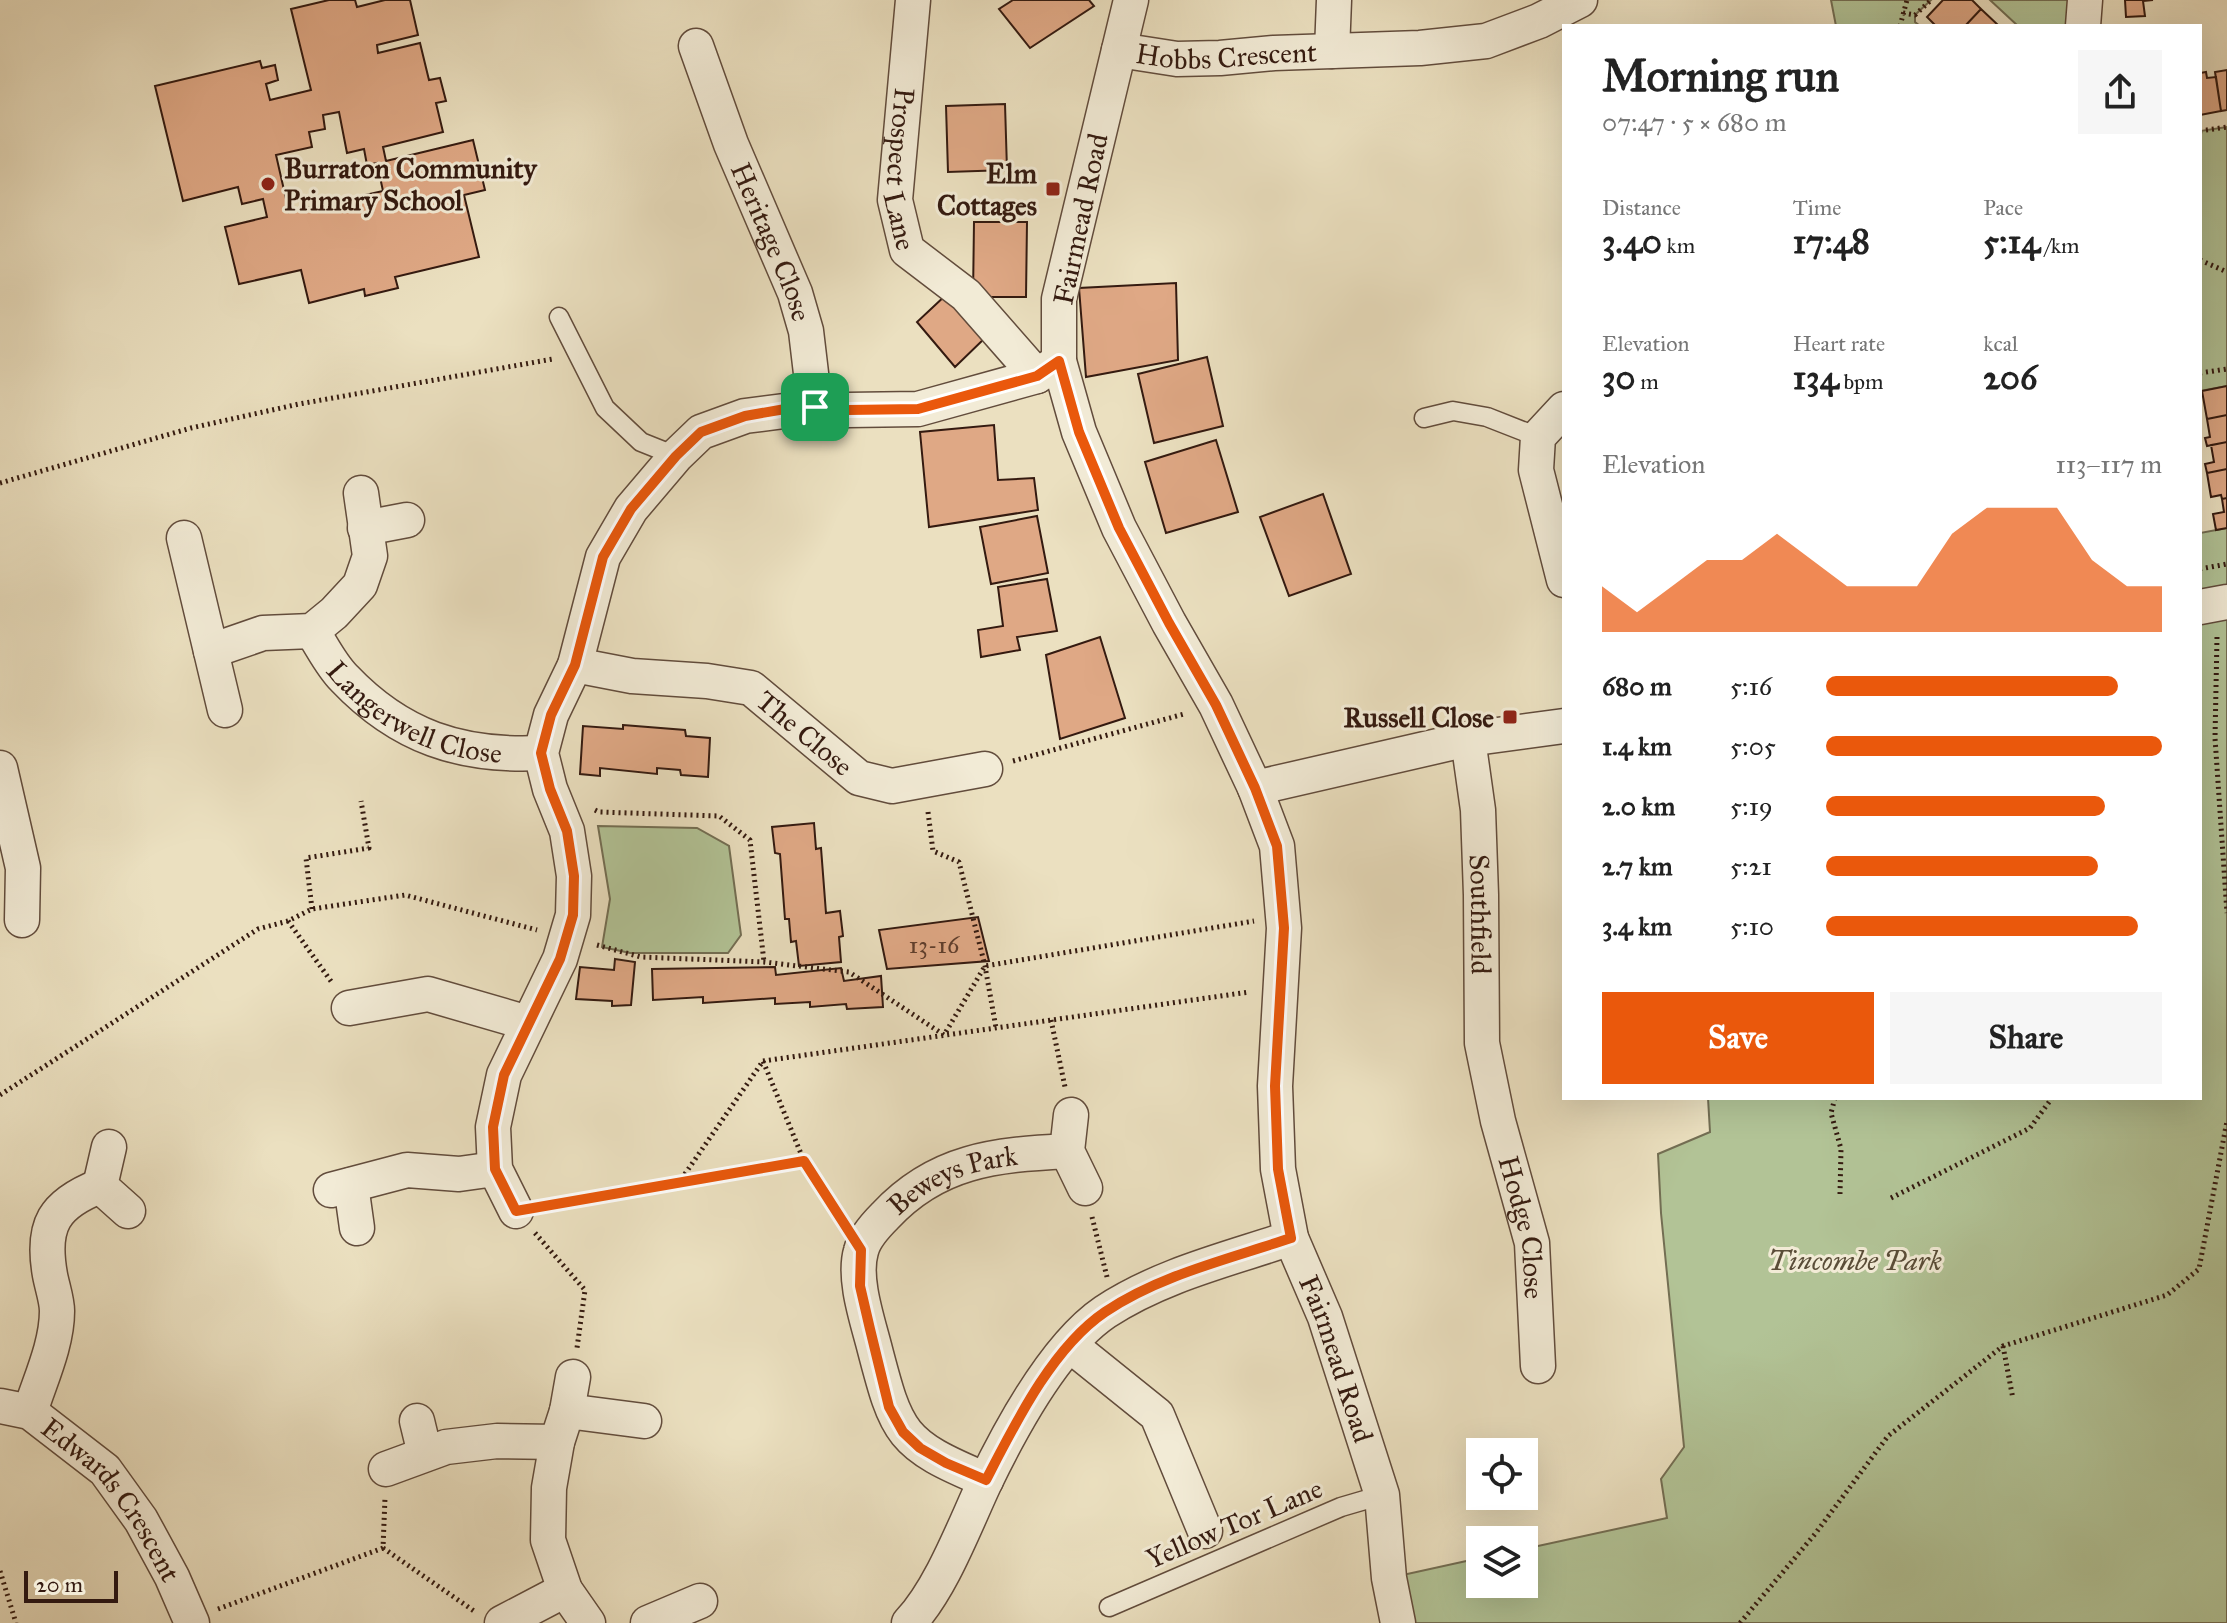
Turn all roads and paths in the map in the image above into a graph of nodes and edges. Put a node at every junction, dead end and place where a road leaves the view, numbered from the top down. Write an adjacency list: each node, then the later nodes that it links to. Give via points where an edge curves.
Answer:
1 (913, 0): 20 (street, Prospect Lane, via 895,200 907,250)
2 (1131, 0): 12 (street, Fairmead Road)
3 (1334, 0): 13 (street, Hobbs Crescent)
4 (1580, 0): 13 (street, Hobbs Crescent, via 1486,41)
5 (1907, 0): 8 (path)
6 (1931, 0): 8 (path, via 1915,15)
7 (2085, 0): 10 (street)
8 (1903, 13): 9 (path)
9 (1900, 24)
10 (2083, 24)
11 (696, 46): 23 (street, Heritage Close, via 695,85 731,144 795,293 806,331)
12 (1119, 50): 13 (street, Hobbs Crescent, via 1177,59); 20 (street, Fairmead Road, via 1059,299)
13 (1332, 51)
14 (2227, 127): 15 (path)
15 (2202, 131)
16 (2202, 261): 17 (path)
17 (2227, 272)
18 (559, 317): 19 (lane)
19 (578, 355): 27 (lane, via 605,408 641,442); 28 (path, via 299,404 191,428)
20 (1048, 368): 23 (street, via 918,409); 40 (street, Fairmead Road, via 1119,528)
21 (2227, 369): 22 (path)
22 (2202, 373)
23 (815, 407): 27 (street, via 745,416 701,432)
24 (1562, 411): 26 (street)
25 (1424, 418): 26 (lane, via 1453,411 1487,417)
26 (1538, 437): 35 (street, via 1536,470)
27 (676, 456): 39 (street, via 631,509 603,557)
28 (0, 483)
29 (361, 493): 31 (street, Langerwell Close)
30 (407, 520): 31 (street)
31 (365, 528): 37 (street, Langerwell Close, via 370,556 360,585)
32 (184, 538): 38 (street)
33 (2227, 564): 34 (path)
34 (2202, 569)
35 (1562, 572)
36 (2215, 604): 52 (path, via 2215,738)
37 (312, 631): 38 (street, Langerwell Close, via 263,633); 44 (street, Langerwell Close, via 342,677 412,732 501,755)
38 (211, 651): 41 (street)
39 (575, 665): 44 (street, via 551,715); 47 (street, The Close, via 751,688 859,778 892,786)
40 (1216, 705): 46 (path); 48 (street, Fairmead Road)
41 (225, 710)
42 (1562, 726): 43 (street)
43 (1468, 739): 48 (street); 66 (street, Southfield, via 1478,824 1482,1043)
44 (541, 753): 49 (street)
45 (0, 768): 53 (street, via 23,868)
46 (985, 769): 47 (street, The Close)
47 (925, 780): 58 (path, via 933,851 959,862)
48 (1255, 788): 59 (street, Fairmead Road, via 1277,846 1284,928)
49 (550, 789): 56 (street, via 567,831 574,876 573,915); 57 (path, via 599,812 719,816 750,840)
50 (361, 801): 51 (path, via 369,848 306,858)
51 (312, 909): 54 (path); 56 (path, via 405,895)
52 (2227, 913)
53 (24, 921)
54 (288, 921): 60 (path); 67 (path, via 258,929)
55 (1232, 925): 58 (path)
56 (566, 937): 57 (path, via 641,957); 62 (street)
57 (764, 962): 64 (path, via 849,972)
58 (985, 966): 63 (path); 64 (path)
59 (1282, 988): 61 (path); 84 (street, Fairmead Road, via 1275,1086 1278,1169)
60 (349, 1008): 62 (street, via 428,994)
61 (1051, 1020): 63 (path); 70 (path)
62 (528, 1023): 75 (street, via 504,1075 493,1127)
63 (996, 1028): 64 (path)
64 (944, 1035): 65 (path)
65 (763, 1061): 74 (path); 76 (path)
66 (1492, 1090): 89 (street, Hodge Close, via 1532,1243)
67 (0, 1095)
68 (1834, 1100): 79 (path, via 1831,1113 1841,1149)
69 (2051, 1100): 80 (path, via 2030,1128)
70 (1071, 1115): 73 (street)
71 (2227, 1121): 88 (path, via 2199,1269 2167,1295)
72 (109, 1147): 77 (street)
73 (1067, 1151): 78 (street); 85 (street, Beweys Park, via 987,1158 943,1173 905,1195)
74 (804, 1161): 76 (path); 85 (path)
75 (495, 1169): 82 (street); 83 (street, via 459,1174 407,1170 341,1187)
76 (678, 1184): 82 (path)
77 (100, 1186): 81 (street); 92 (street, via 56,1212 46,1239 57,1311 49,1354)
78 (1085, 1188): 86 (path)
79 (1840, 1194)
80 (1891, 1198)
81 (128, 1211)
82 (516, 1211): 90 (path, via 585,1290)
83 (357, 1228)
84 (1291, 1238): 86 (street, via 1147,1289); 99 (street, Fairmead Road, via 1325,1317)
85 (861, 1250): 98 (street, via 860,1286 889,1407 920,1448)
86 (1114, 1307): 87 (street)
87 (1070, 1345): 98 (street, via 1026,1404); 100 (street, via 1157,1415)
88 (2003, 1346): 91 (path); 113 (path, via 1888,1436)
89 (1538, 1366)
90 (573, 1377): 95 (street)
91 (2013, 1399)
92 (15, 1409): 107 (street, Edwards Crescent, via 105,1470 141,1520)
93 (417, 1421): 96 (street)
94 (644, 1421): 95 (street)
95 (562, 1426): 96 (street); 103 (street, via 549,1488 548,1540)
96 (425, 1454): 97 (street)
97 (386, 1469): 101 (path)
98 (986, 1480): 108 (street, via 945,1568)
99 (1382, 1495): 105 (lane, Yellow Tor Lane, via 1341,1507); 112 (street, Fairmead Road)
100 (1205, 1531)
101 (383, 1548): 106 (path); 107 (path)
102 (0, 1571): 109 (path)
103 (565, 1590): 106 (street); 110 (street)
104 (700, 1601): 111 (street)
105 (1109, 1607)
106 (491, 1619)
107 (192, 1621)
108 (912, 1622)
109 (16, 1623)
110 (588, 1623)
111 (648, 1623)
112 (1398, 1623)
113 (1740, 1623)

